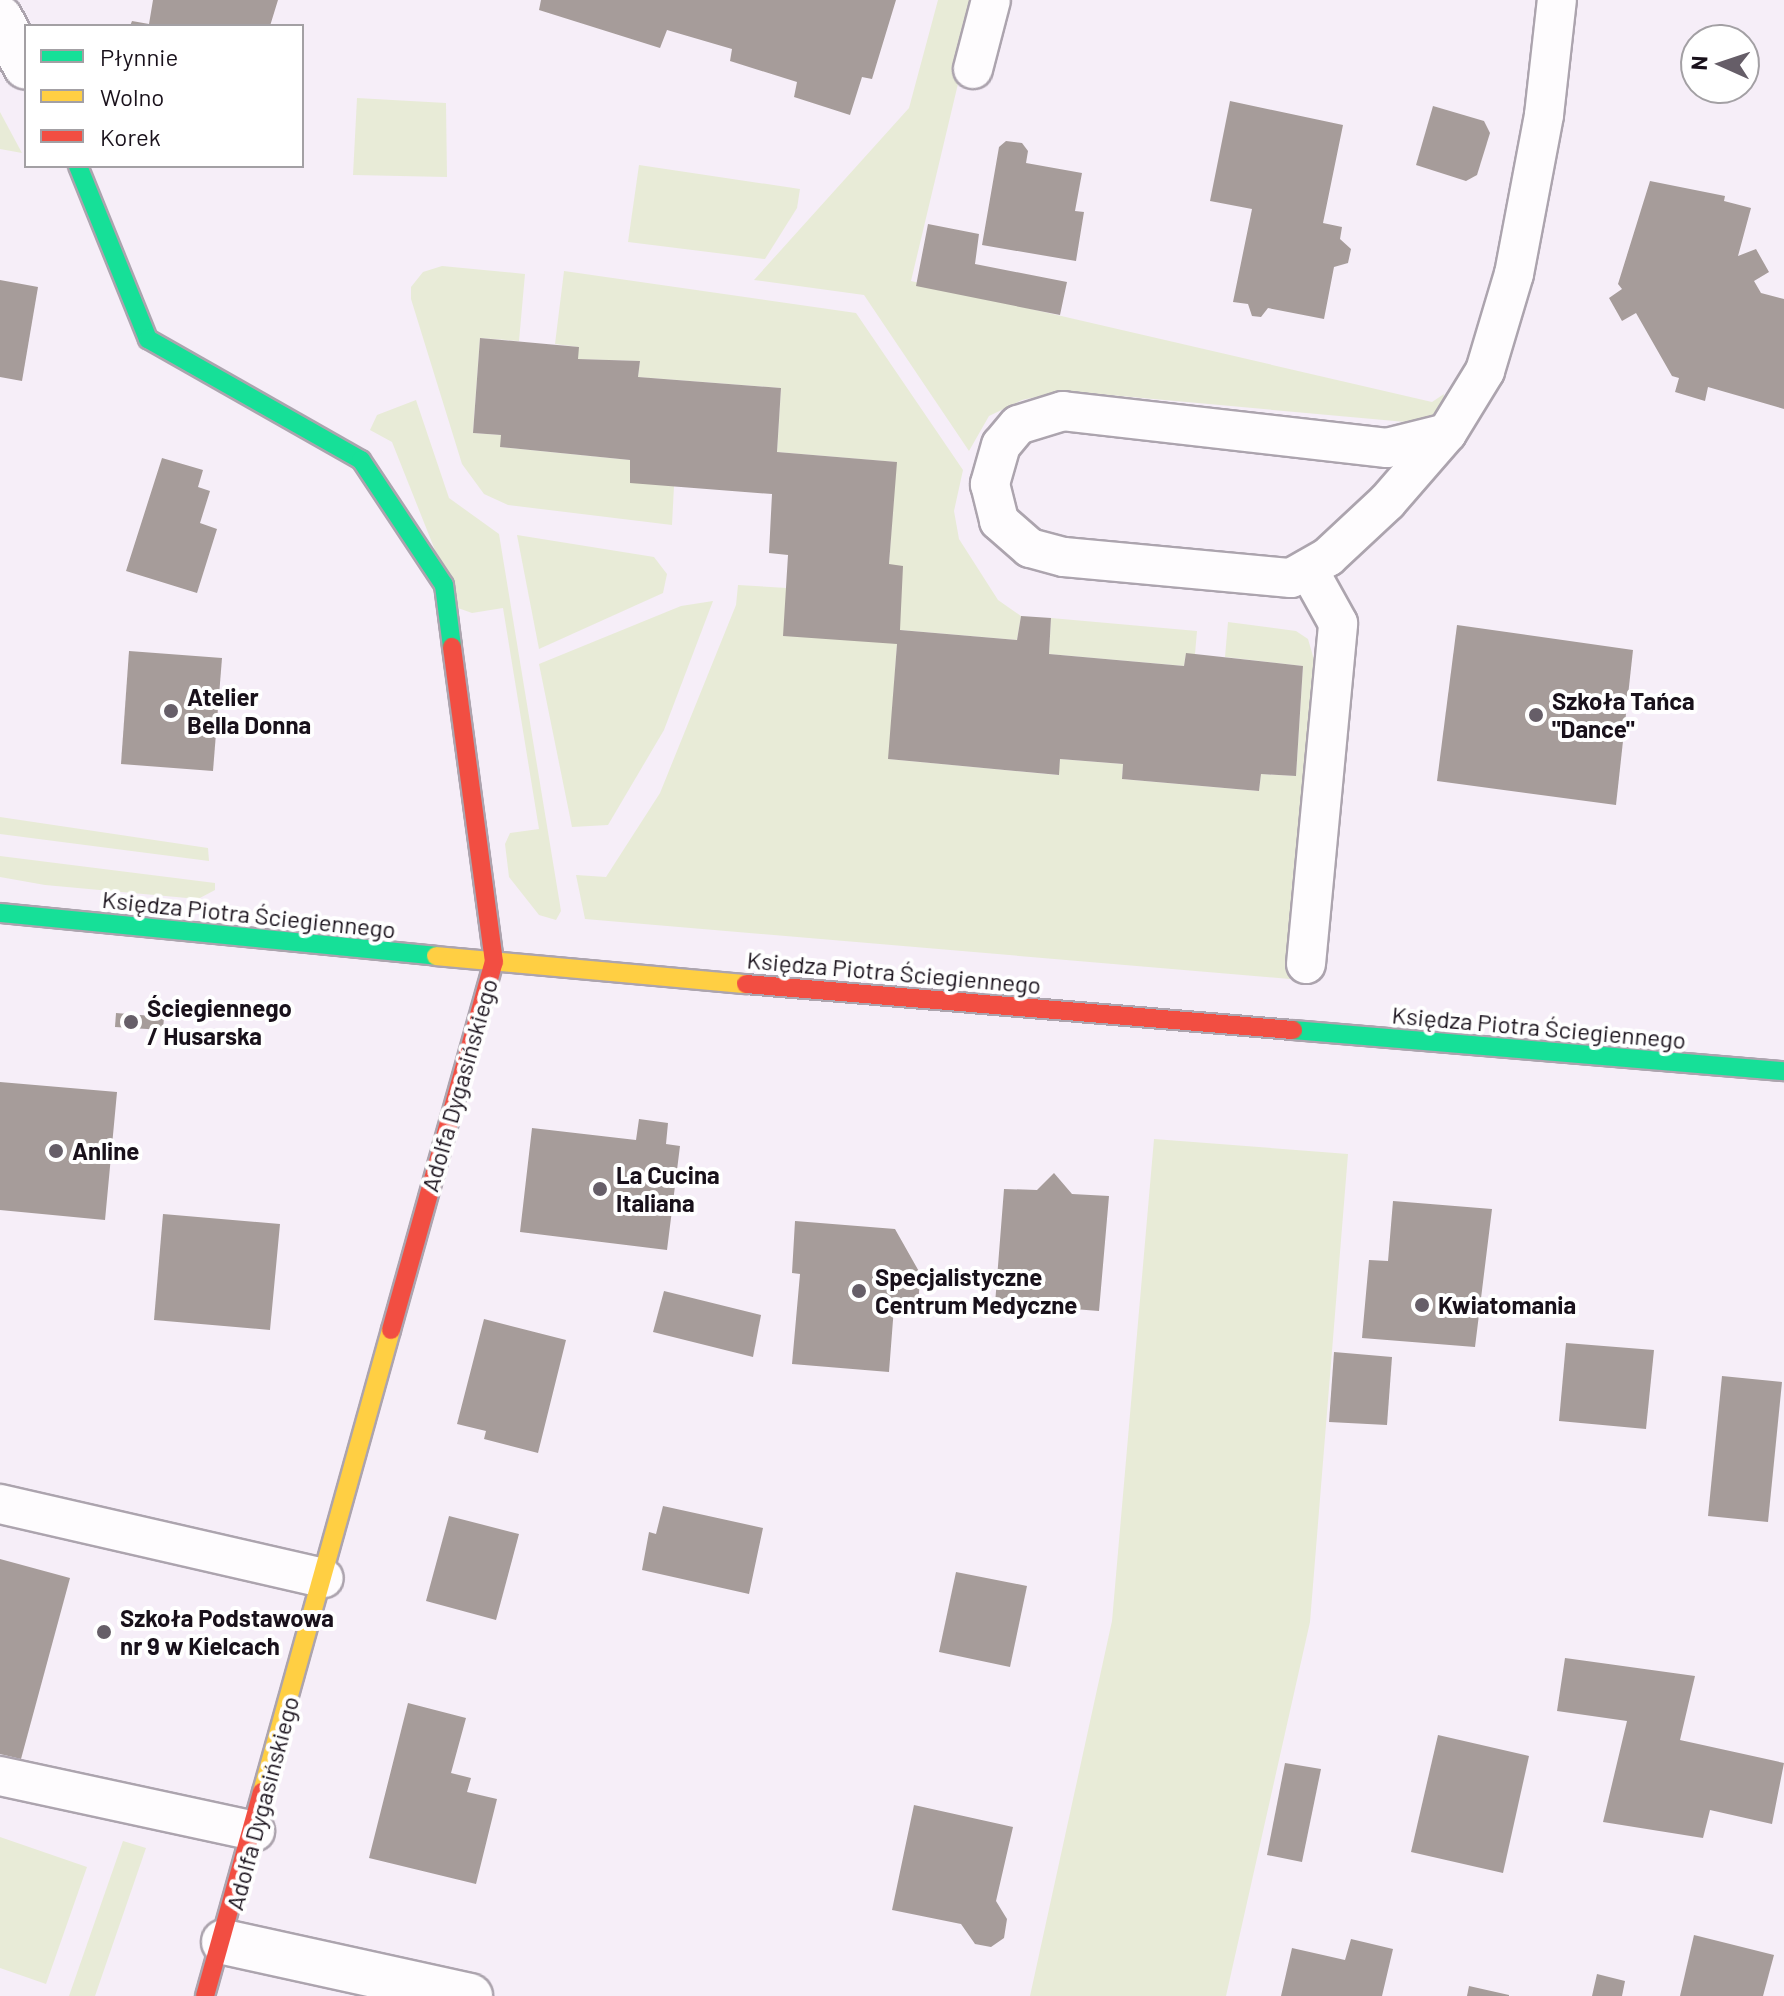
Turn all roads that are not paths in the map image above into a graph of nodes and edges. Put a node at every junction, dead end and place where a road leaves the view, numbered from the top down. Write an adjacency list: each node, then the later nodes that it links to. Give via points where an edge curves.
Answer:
1 (991, 0): 5 (lane)
2 (1557, 0): 7 (lane, via 1544,115 1514,274 1485,371)
3 (0, 18): 4 (street)
4 (24, 63)
5 (973, 69)
6 (79, 168): 10 (street, Adolfa Dygasińskiego, via 148,339 361,460 444,585)
7 (1447, 433): 8 (lane, via 1387,502); 8 (lane, via 1387,448 1063,411 1018,425 1001,445 990,484 999,521 1030,548 1064,557 1291,578)
8 (1308, 569): 11 (lane, via 1338,623)
9 (0, 913): 10 (street, Księdza Piotra Ściegiennego)
10 (494, 962): 12 (street, Księdza Piotra Ściegiennego); 14 (street, Adolfa Dygasińskiego)
11 (1306, 964)
12 (1784, 1071)
13 (0, 1504): 14 (lane)
14 (324, 1578): 16 (street, Adolfa Dygasińskiego)
15 (0, 1776): 16 (lane)
16 (255, 1831): 17 (street, Adolfa Dygasińskiego)
17 (224, 1942): 18 (street, Adolfa Dygasińskiego); 19 (street)
18 (205, 1996)
19 (470, 1996)

